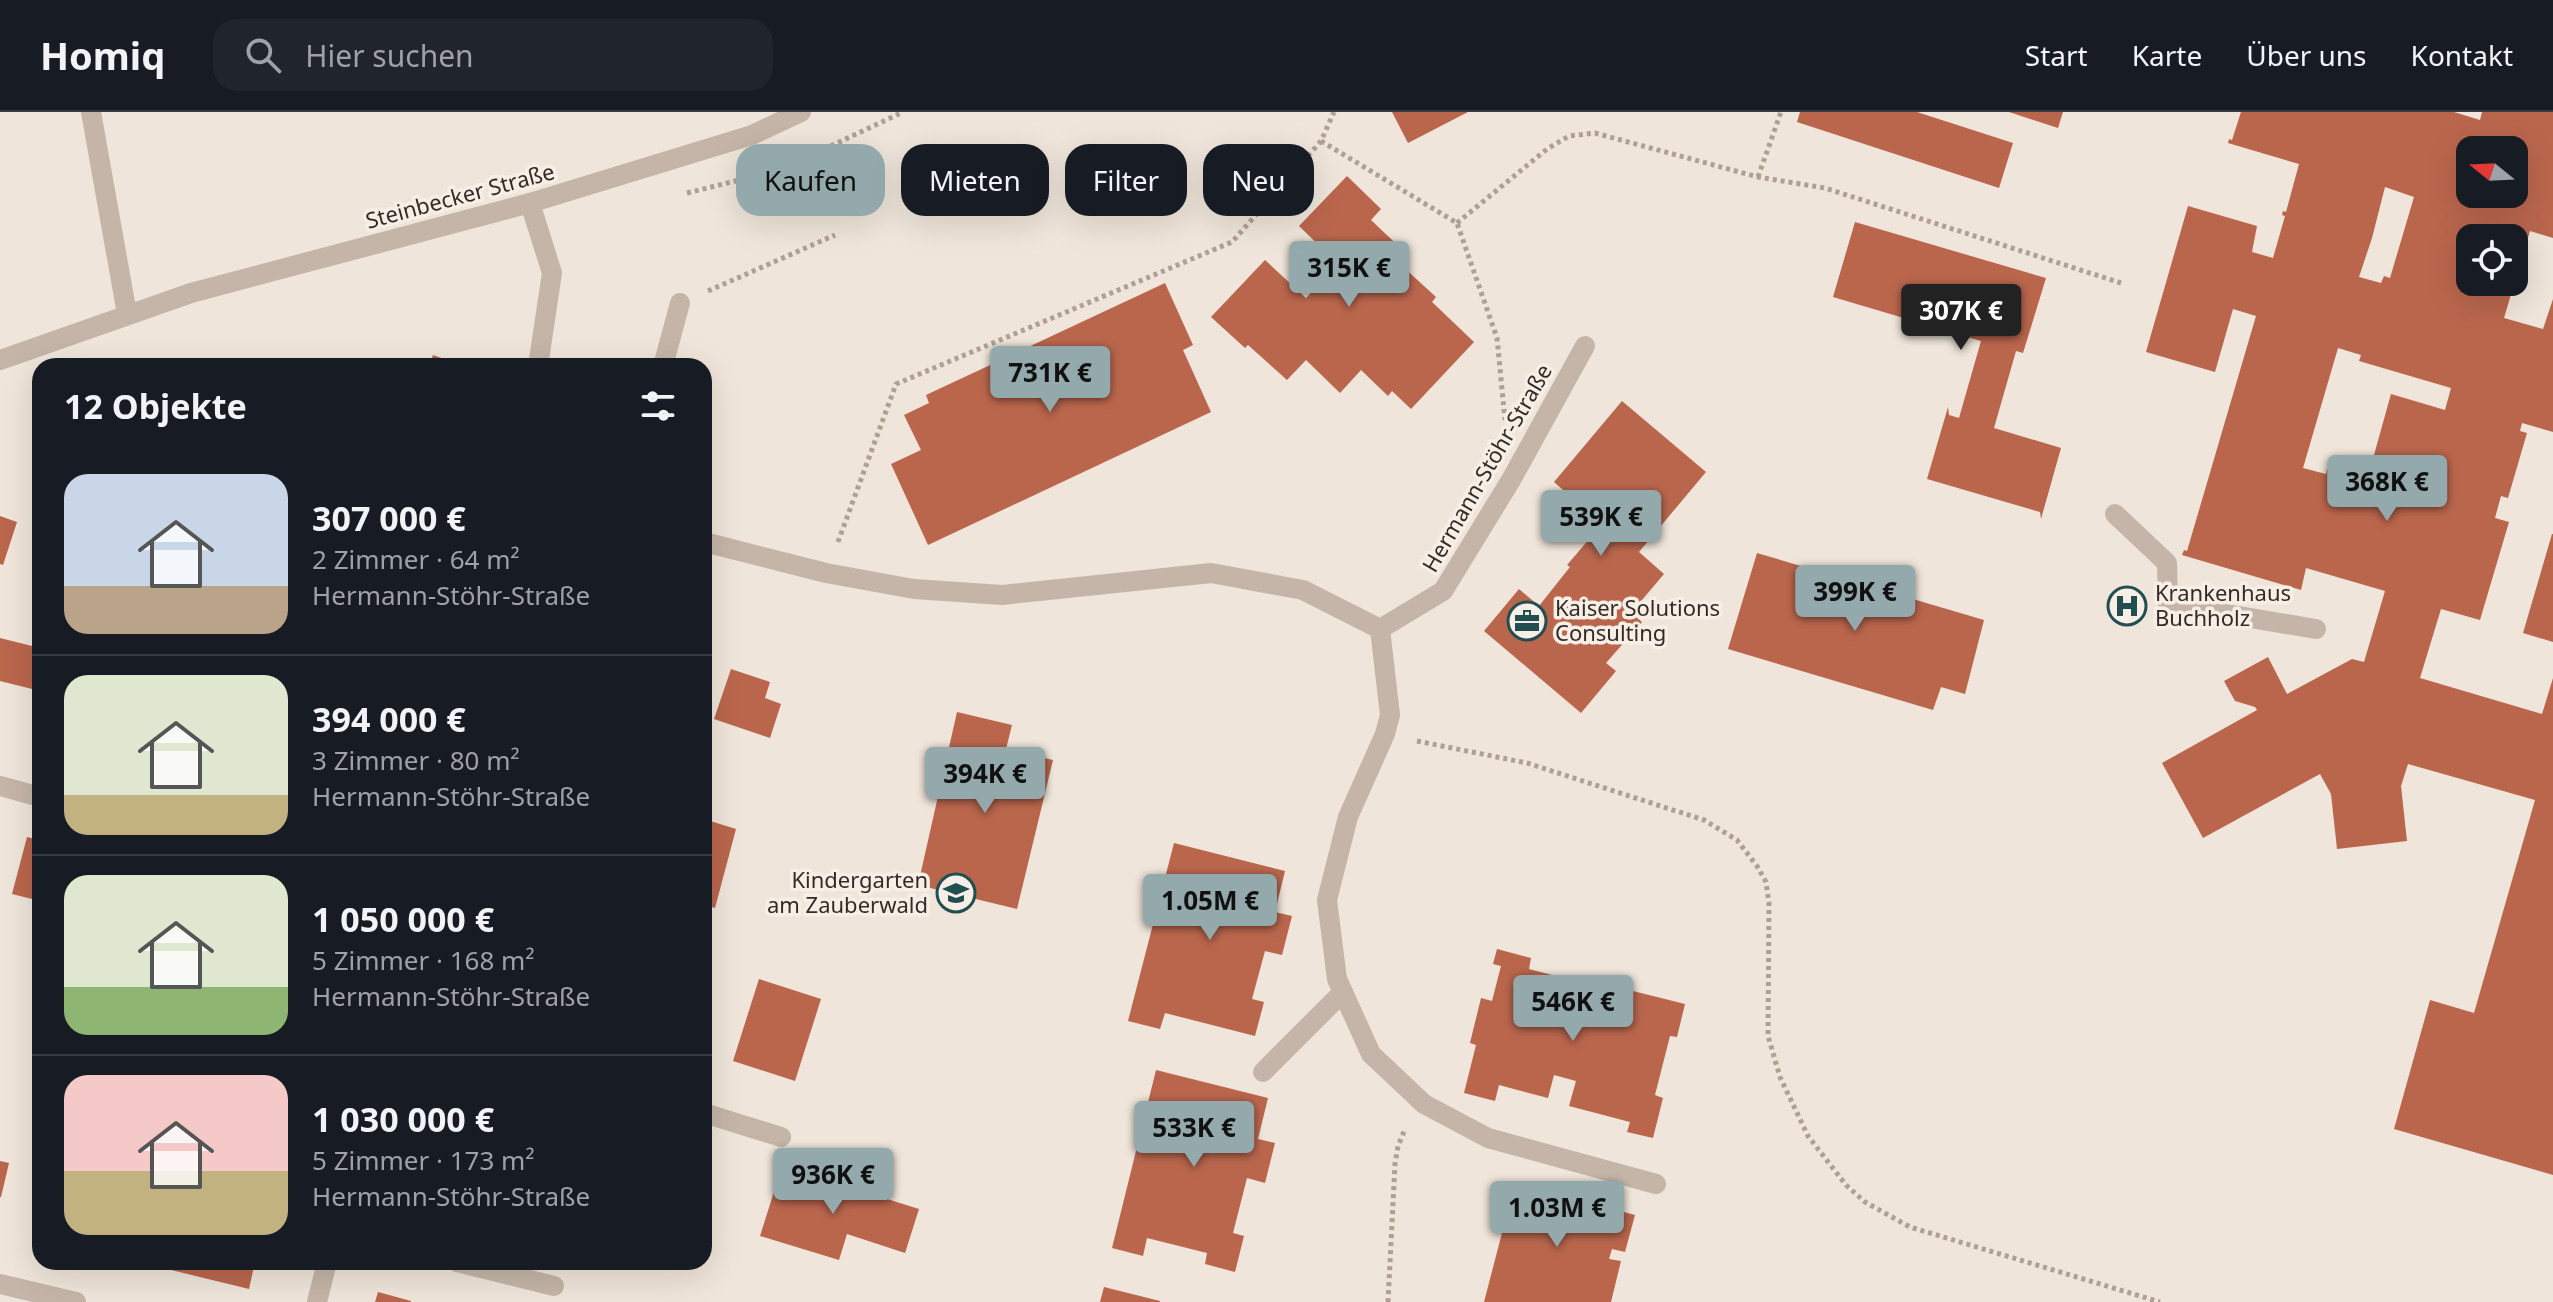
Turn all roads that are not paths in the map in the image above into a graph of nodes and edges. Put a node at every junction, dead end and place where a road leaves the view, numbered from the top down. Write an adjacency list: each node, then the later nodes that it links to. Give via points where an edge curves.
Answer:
1 (91, 112): 5 (street)
2 (801, 112): 3 (street, Steinbecker Straße, via 752,135)
3 (530, 203): 5 (street, Steinbecker Straße); 7 (street, via 552,273)
4 (680, 303): 8 (street)
5 (127, 314): 9 (street, Steinbecker Straße)
6 (1585, 346): 12 (street, Hermann-Stöhr-Straße, via 1443,591)
7 (539, 358)
8 (665, 358)
9 (0, 360)
10 (2115, 514): 13 (street, via 2167,563 2168,604)
11 (712, 544): 12 (street, via 914,589 1002,595 1211,573 1303,590)
12 (1380, 629): 16 (street, via 1390,715 1348,817 1327,900)
13 (2316, 629)
14 (0, 786): 15 (street)
15 (32, 795)
16 (1343, 992): 17 (street); 20 (street, via 1371,1054 1424,1104 1488,1138)
17 (1263, 1072)
18 (712, 1115): 19 (street)
19 (781, 1137)
20 (1656, 1184)
21 (325, 1270): 26 (street)
22 (489, 1270): 24 (street)
23 (0, 1284): 25 (street)
24 (554, 1286)
25 (76, 1302)
26 (317, 1302)

